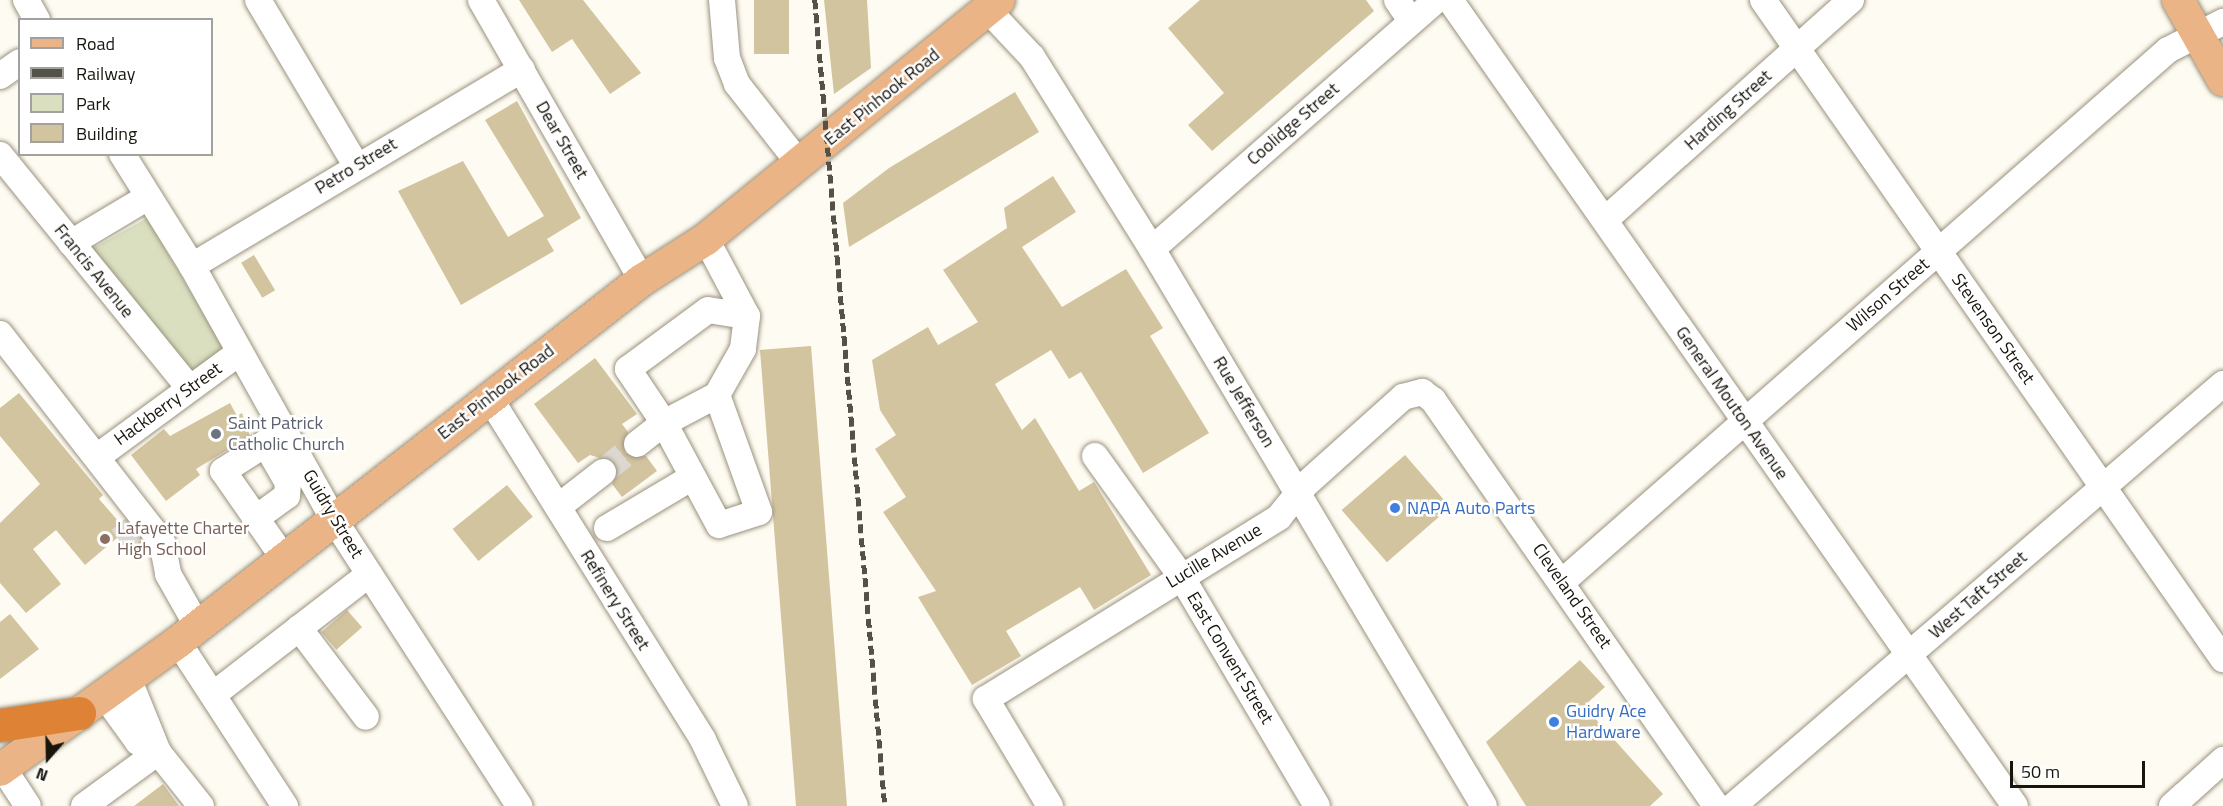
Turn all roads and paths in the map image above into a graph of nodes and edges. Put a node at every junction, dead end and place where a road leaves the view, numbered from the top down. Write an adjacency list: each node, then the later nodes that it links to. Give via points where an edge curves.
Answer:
1 (26, 0): 12 (street)
2 (258, 0): 23 (street)
3 (480, 0): 17 (street, Dear Street)
4 (722, 0): 22 (street, via 727,58 737,84)
5 (1397, 0): 13 (street)
6 (1436, 0): 13 (street, Coolidge Street)
7 (1450, 0): 25 (street, General Mouton Avenue)
8 (1763, 0): 15 (street, Stevenson Street)
9 (1851, 0): 15 (street, Harding Street)
10 (2178, 0): 14 (main road)
11 (993, 5): 22 (main road, East Pinhook Road); 28 (street, Rue Jefferson, via 1032,57)
12 (36, 18)
13 (1411, 21): 28 (street, Coolidge Street)
14 (2210, 28): 19 (main road); 29 (street, Wilson Street, via 2168,50)
15 (1796, 49): 25 (street, Harding Street); 29 (street, Stevenson Street)
16 (18, 63): 18 (street)
17 (522, 69): 23 (street, Petro Street); 31 (street, Dear Street)
18 (0, 76)
19 (2223, 80)
20 (0, 155): 27 (street, Francis Avenue)
21 (123, 156): 24 (street, Guidry Street)
22 (799, 163): 26 (main road, East Pinhook Road)
23 (356, 165): 30 (street, Petro Street)
24 (148, 197): 27 (street); 30 (street, Guidry Street)
25 (1605, 220): 40 (street, General Mouton Avenue)
26 (706, 239): 31 (main road, East Pinhook Road); 32 (street)
27 (71, 243): 36 (street, Francis Avenue)
28 (1152, 249): 50 (street, Rue Jefferson)
29 (1939, 251): 40 (street, Wilson Street); 48 (street, Stevenson Street)
30 (192, 266): 34 (street, Guidry Street)
31 (642, 280): 39 (main road, East Pinhook Road)
32 (747, 316): 38 (street, via 743,350); 41 (street, via 708,310 628,369)
33 (0, 334): 45 (street)
34 (240, 352): 36 (street, Hackberry Street); 42 (street, Guidry Street)
35 (2223, 384): 48 (street, West Taft Street)
36 (188, 386): 45 (street, Hackberry Street)
37 (1422, 392): 50 (street, Lucille Avenue, via 1403,397); 59 (street, Cleveland Street, via 1433,400)
38 (717, 395): 41 (street); 47 (street, via 759,512 719,525)
39 (489, 397): 51 (street, Refinery Street); 52 (main road, East Pinhook Road)
40 (1744, 421): 59 (street, Wilson Street); 62 (street, General Mouton Avenue)
41 (664, 423): 43 (street); 47 (street)
42 (275, 438): 52 (street, Guidry Street); 53 (street, via 288,483 287,496); 53 (street, via 223,471)
43 (637, 444)
44 (1095, 456): 58 (street, East Convent Street)
45 (97, 457): 49 (street)
46 (603, 472): 51 (street)
47 (691, 478): 55 (street)
48 (2102, 486): 62 (street, West Taft Street); 63 (street, Stevenson Street)
49 (124, 491): 54 (street); 61 (street, via 162,542 158,561)
50 (1298, 492): 58 (street, Lucille Avenue, via 1279,517); 79 (street, Rue Jefferson)
51 (558, 507): 76 (street, Refinery Street, via 703,740)
52 (333, 518): 56 (main road, East Pinhook Road); 57 (street, Guidry Street)
53 (255, 519): 56 (street)
54 (122, 522)
55 (607, 528)
56 (283, 557): 61 (main road, East Pinhook Road)
57 (369, 574): 60 (street); 75 (street, Guidry Street)
58 (1181, 576): 77 (street, Lucille Avenue, via 986,699); 78 (street, East Convent Street)
59 (1562, 582): 80 (street, Cleveland Street)
60 (300, 628): 64 (street); 66 (street)
61 (188, 634): 64 (street); 65 (main road, East Pinhook Road)
62 (1910, 656): 81 (street, West Taft Street); 82 (street, General Mouton Avenue)
63 (2223, 659)
64 (214, 693): 74 (street)
65 (104, 695): 67 (highway); 68 (street, via 138,742); 70 (main road, East Pinhook Road)
66 (366, 717)
67 (0, 725)
68 (158, 752): 72 (street); 73 (street)
69 (2223, 760): 83 (street)
70 (2, 769): 71 (street)
71 (28, 806)
72 (84, 806)
73 (201, 806)
74 (285, 806)
75 (519, 806)
76 (735, 806)
77 (1050, 806)
78 (1317, 806)
79 (1484, 806)
80 (1716, 806)
81 (1733, 806)
82 (2015, 806)
83 (2172, 806)

